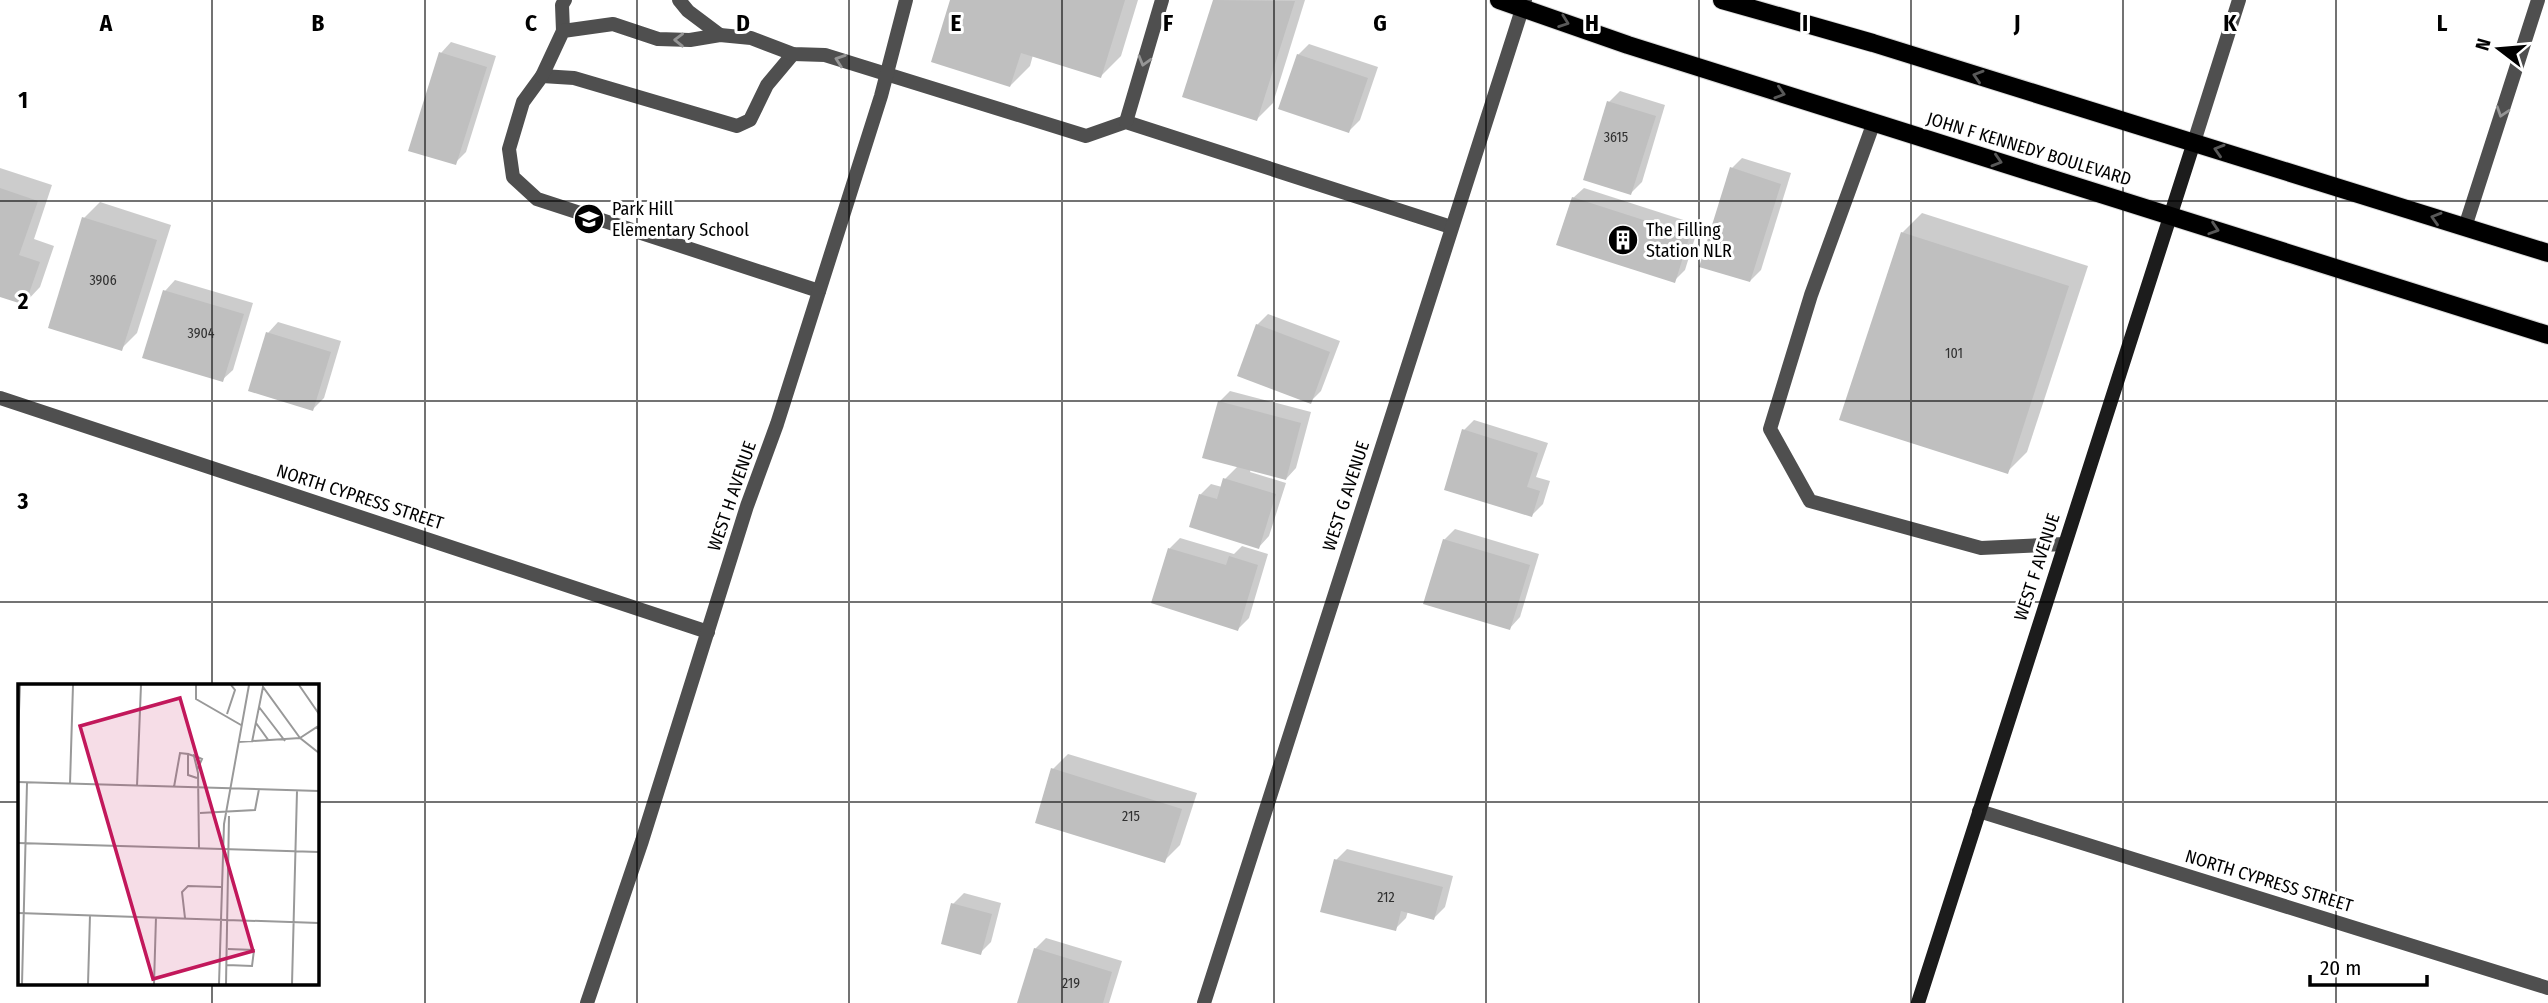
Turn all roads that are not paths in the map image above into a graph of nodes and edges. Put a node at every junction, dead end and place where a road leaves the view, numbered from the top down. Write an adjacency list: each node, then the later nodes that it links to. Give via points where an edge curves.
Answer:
1 (565, 0): 10 (street)
2 (679, 0): 11 (street)
3 (906, 0): 13 (street, WEST H AVENUE)
4 (1161, 0): 15 (street, one-way to 15)
5 (1499, 0): 9 (main road, JOHN F KENNEDY BOULEVARD)
6 (1722, 0): 17 (main road, one-way to 6)
7 (2239, 0): 17 (street)
8 (2538, 0): 20 (street, one-way to 20)
9 (1524, 4): 16 (main road, JOHN F KENNEDY BOULEVARD, one-way to 16, via 1628,45); 19 (street, WEST G AVENUE)
10 (564, 31): 11 (street, one-way to 10, via 659,39 613,24); 14 (street)
11 (720, 35): 12 (street, via 751,38)
12 (793, 54): 13 (street, one-way to 12, via 825,55); 14 (street, via 767,85 750,120 737,126 574,78)
13 (886, 75): 15 (street, via 1086,136); 22 (street, WEST H AVENUE)
14 (542, 76): 22 (street, via 523,102 509,149 513,177 537,199)
15 (1126, 122): 19 (street)
16 (1874, 122): 18 (main road, JOHN F KENNEDY BOULEVARD, one-way to 18); 25 (street, via 1811,295 1770,429 1810,501 1981,548)
17 (2194, 142): 18 (street, WEST F AVENUE); 20 (main road, one-way to 17)
18 (2171, 216): 23 (main road, JOHN F KENNEDY BOULEVARD, one-way to 23); 25 (street, WEST F AVENUE)
19 (1451, 227): 30 (street, WEST G AVENUE)
20 (2465, 227): 21 (main road)
21 (2548, 253)
22 (819, 290): 26 (street, WEST H AVENUE)
23 (2548, 335)
24 (0, 398): 26 (street, NORTH CYPRESS STREET)
25 (2064, 544): 27 (street, WEST F AVENUE)
26 (708, 632): 29 (street, WEST H AVENUE)
27 (1979, 811): 28 (street, NORTH CYPRESS STREET); 31 (street, WEST F AVENUE)
28 (2548, 988)
29 (587, 1003)
30 (1204, 1003)
31 (1918, 1003)

